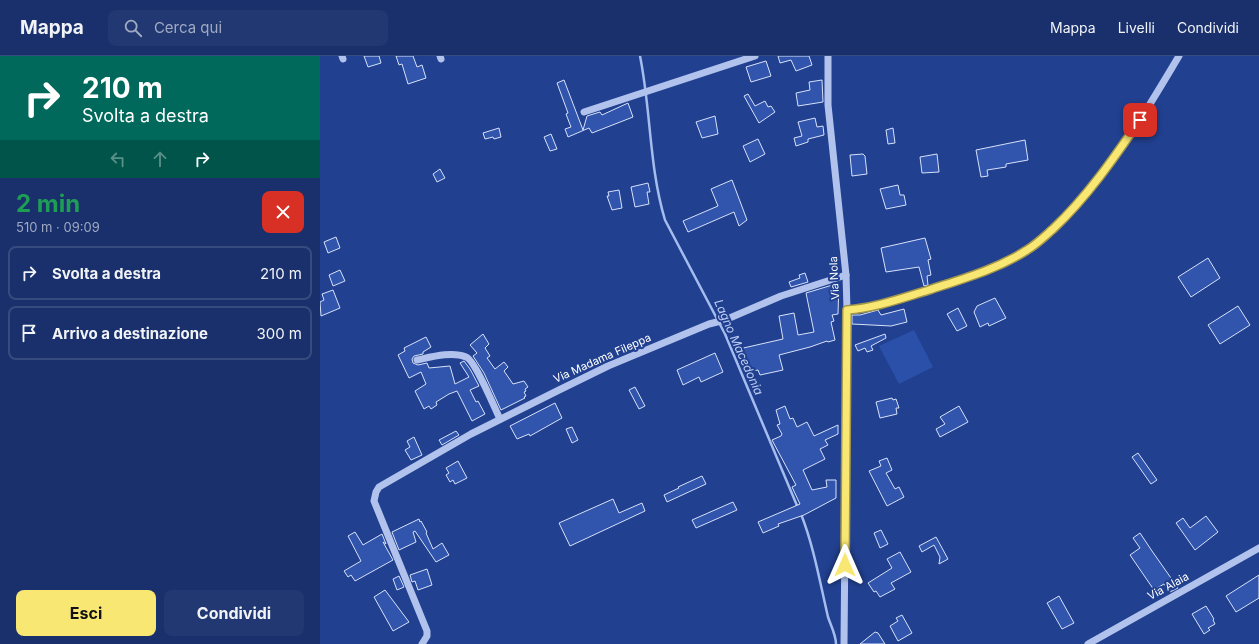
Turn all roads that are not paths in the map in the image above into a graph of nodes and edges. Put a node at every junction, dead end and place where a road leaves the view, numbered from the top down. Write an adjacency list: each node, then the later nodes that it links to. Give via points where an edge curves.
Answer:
1 (756, 56): 4 (street)
2 (828, 56): 5 (street, Via Nola, via 828,105)
3 (1179, 56): 6 (street, via 1120,150 1094,184 1067,216 1029,250 950,283 878,306)
4 (584, 112)
5 (846, 275): 6 (street, Via Nola); 8 (street, Via Madama Fileppa, via 781,296 608,366)
6 (847, 310): 11 (street, Via Nola)
7 (417, 360): 8 (street, via 446,355 465,356 482,382)
8 (500, 419): 10 (street, Via Madama Fileppa, via 379,487 376,492 374,501 427,631)
9 (1259, 548): 12 (street, Via Alaia)
10 (422, 644)
11 (844, 644)
12 (1088, 644)

